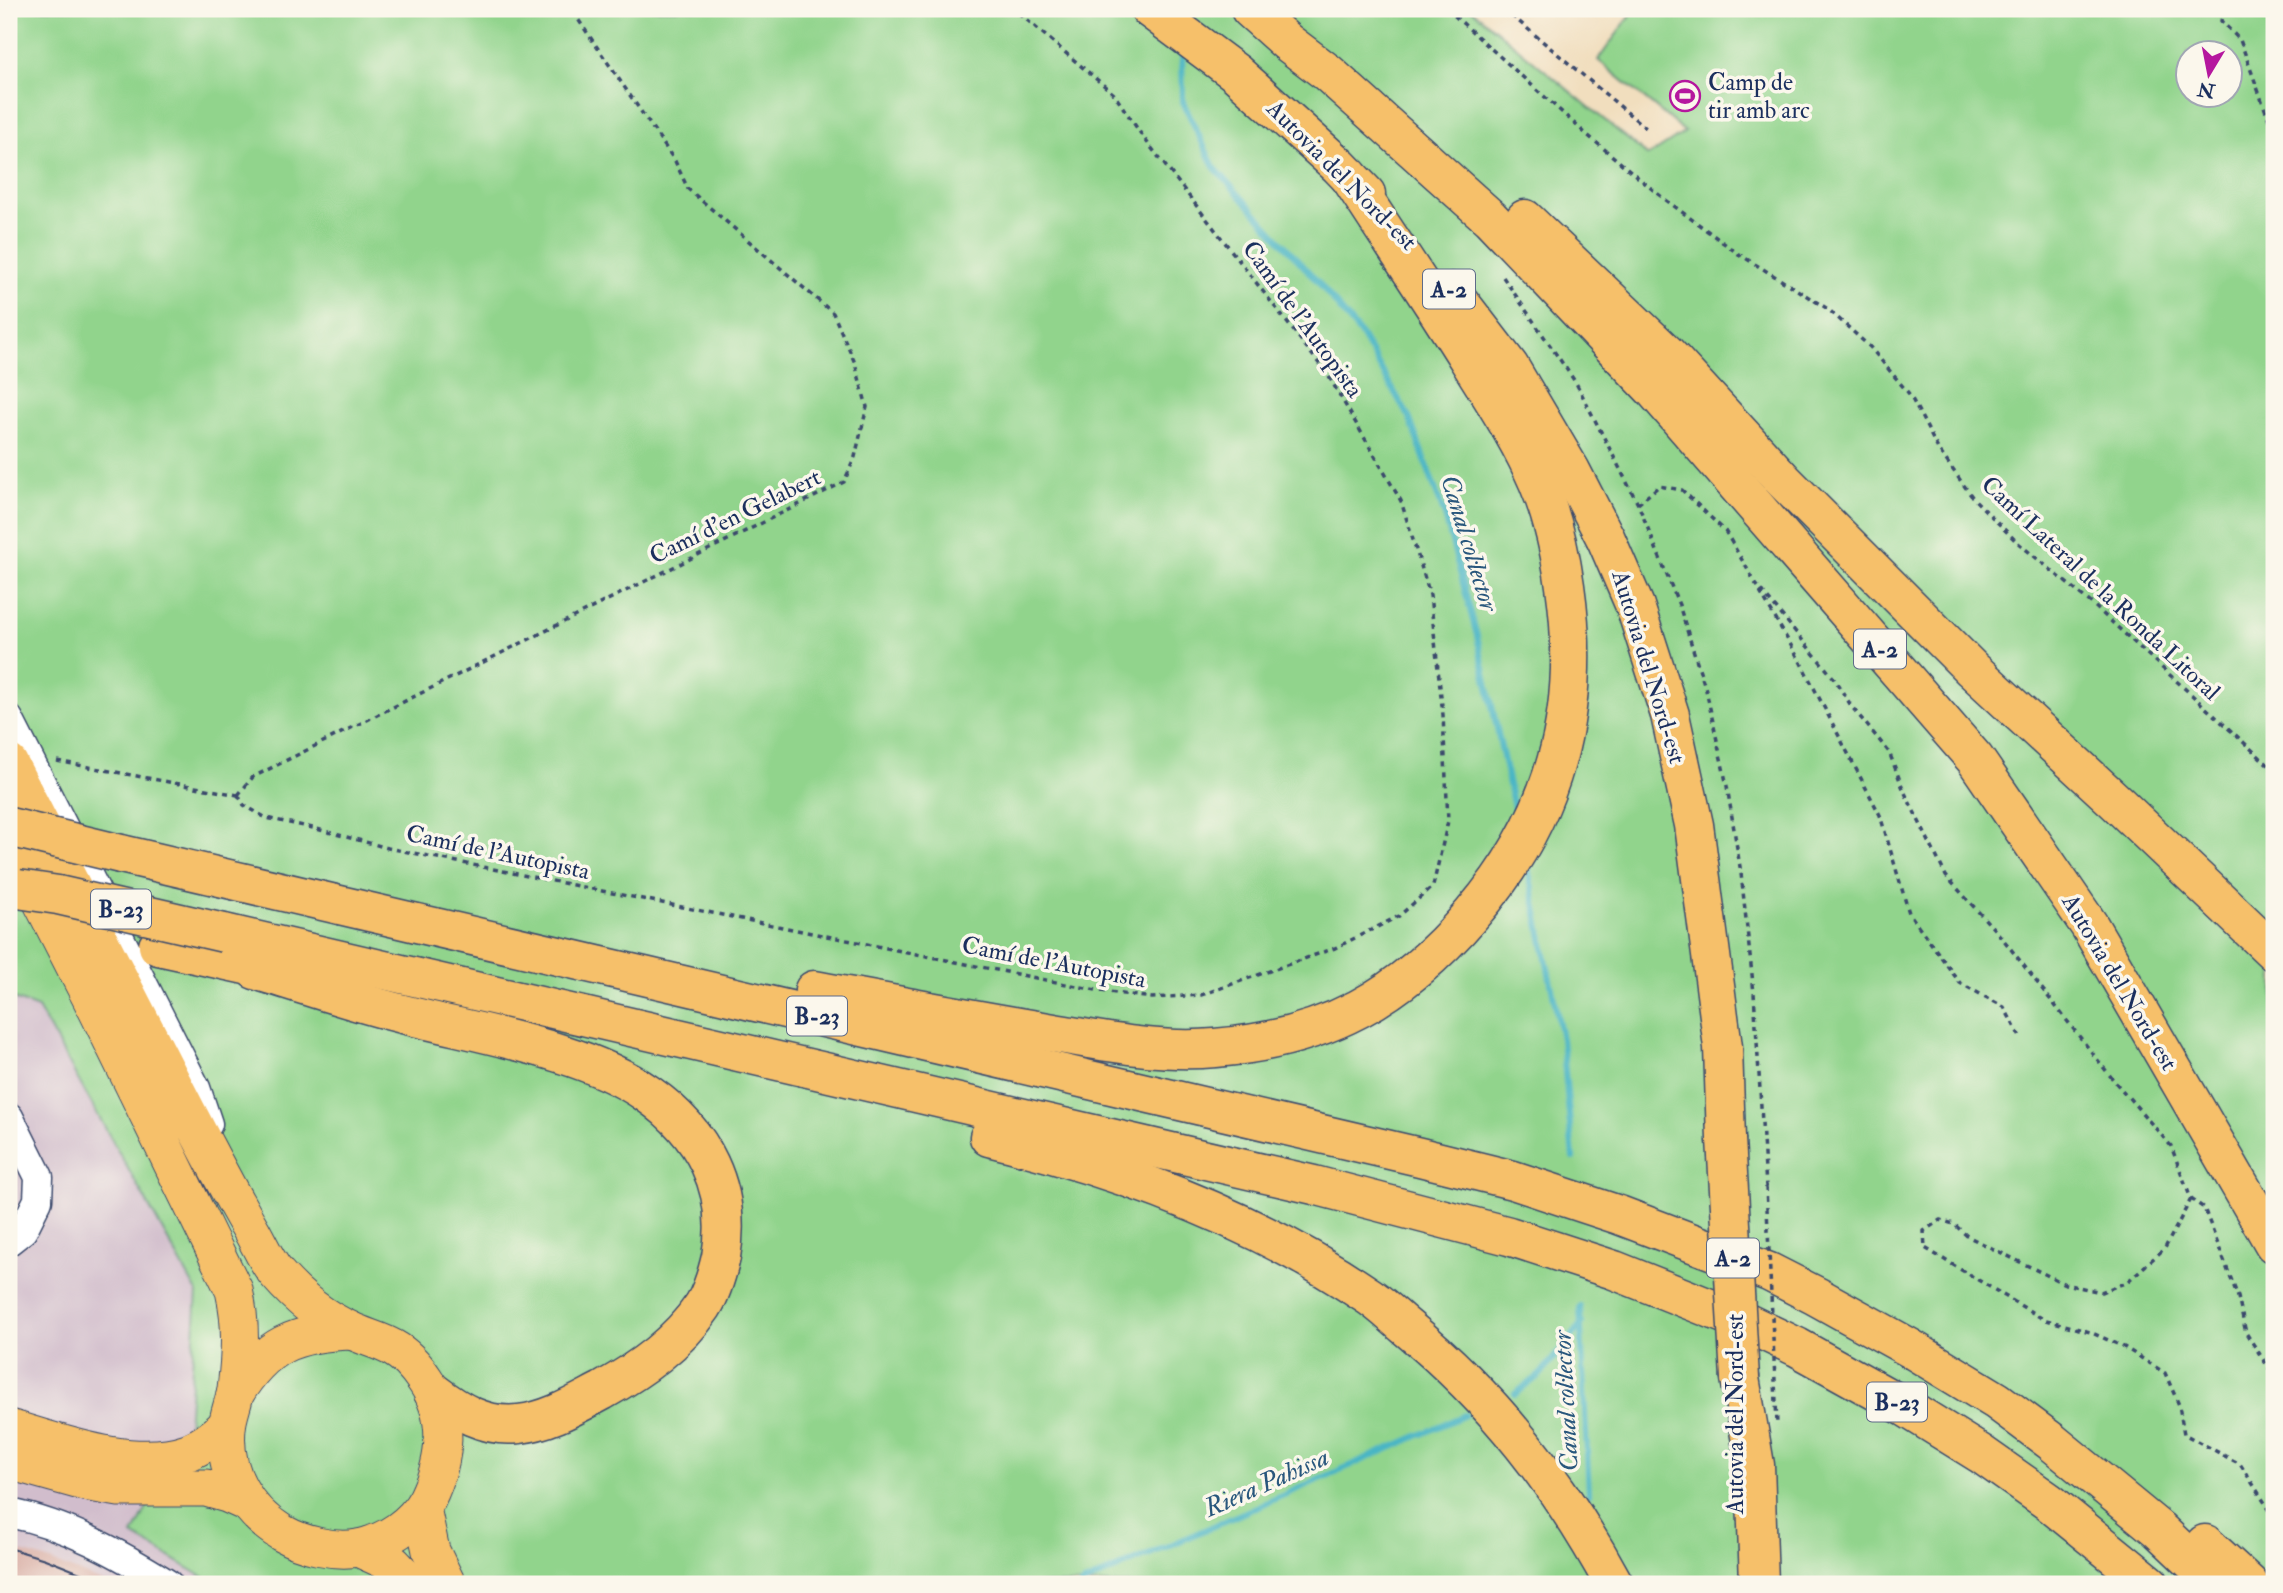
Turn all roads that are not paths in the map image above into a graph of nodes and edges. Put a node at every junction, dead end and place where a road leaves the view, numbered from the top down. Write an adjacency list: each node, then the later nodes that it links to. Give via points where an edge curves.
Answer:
1 (1150, 9): 4 (highway, Autovia del Nord-est / A-2, via 1236,73)
2 (1250, 9): 3 (highway, Autovia del Nord-est / A-2)
3 (1291, 28): 11 (highway, via 1500,196 1666,353 1784,481 1972,669); 15 (highway, Autovia del Nord-est / A-2, via 1337,81 1490,218 1656,392 1975,758 2089,925)
4 (1349, 176): 12 (highway, via 1503,414 1552,521 1567,598 1570,675 1564,733 1550,783 1517,855 1441,949 1393,990 1336,1020 1279,1038 1188,1050 1133,1046 773,983); 17 (highway, Autovia del Nord-est / A-2, bridge, via 1430,264 1509,366 1571,471 1635,606 1670,715 1694,825 1723,1047)
5 (9, 719): 6 (street)
6 (18, 759): 16 (main road, via 128,1000 275,1271 321,1314)
7 (9, 827): 12 (highway, B-23, bridge)
8 (9, 838): 20 (main road, via 234,1290 240,1323)
9 (12, 897): 10 (highway, B-23, bridge, via 58,895); 10 (highway, via 158,946)
10 (225, 947): 18 (highway, via 383,1009 546,1050 609,1072 664,1105 684,1123 707,1158 724,1211 719,1265 704,1305 660,1354 582,1402 518,1425 474,1418); 30 (highway, via 386,994 1040,1149 1106,1169 1229,1219 1366,1294 1474,1388 1505,1421 1561,1497); 33 (highway, B-23, via 1314,1185 1508,1236 1614,1270 1747,1323 1907,1408 2049,1502)
11 (2274, 953)
12 (586, 963): 19 (highway, B-23, via 1513,1181 1769,1272)
13 (10, 1122): 14 (street, via 40,1177 38,1200 23,1230)
14 (9, 1241)
15 (2274, 1244)
16 (351, 1331): 18 (main road, via 396,1349 417,1368); 20 (main road, via 319,1332 275,1348 257,1363)
17 (1740, 1378): 31 (highway, Autovia del Nord-est / A-2, via 1732,1459); 32 (highway, A-2, via 1755,1465)
18 (433, 1392): 24 (main road, via 442,1421 443,1452)
19 (1997, 1401): 34 (highway, B-23, via 2158,1529); 35 (highway, via 2058,1431 2125,1473)
20 (231, 1409): 21 (main road, via 216,1436 187,1452 153,1457 93,1452); 23 (main road, via 226,1446)
21 (9, 1428)
22 (9, 1461): 23 (main road, via 84,1482 119,1488 206,1488)
23 (247, 1503): 26 (main road, via 267,1524 292,1539)
24 (422, 1508): 26 (main road, via 398,1531); 29 (main road, via 431,1550)
25 (9, 1513): 27 (street, via 62,1529)
26 (358, 1548): 28 (main road, via 393,1564)
27 (168, 1584)
28 (412, 1584)
29 (447, 1584)
30 (1614, 1584)
31 (1738, 1584)
32 (1759, 1584)
33 (2150, 1584)
34 (2216, 1584)
35 (2249, 1584)

